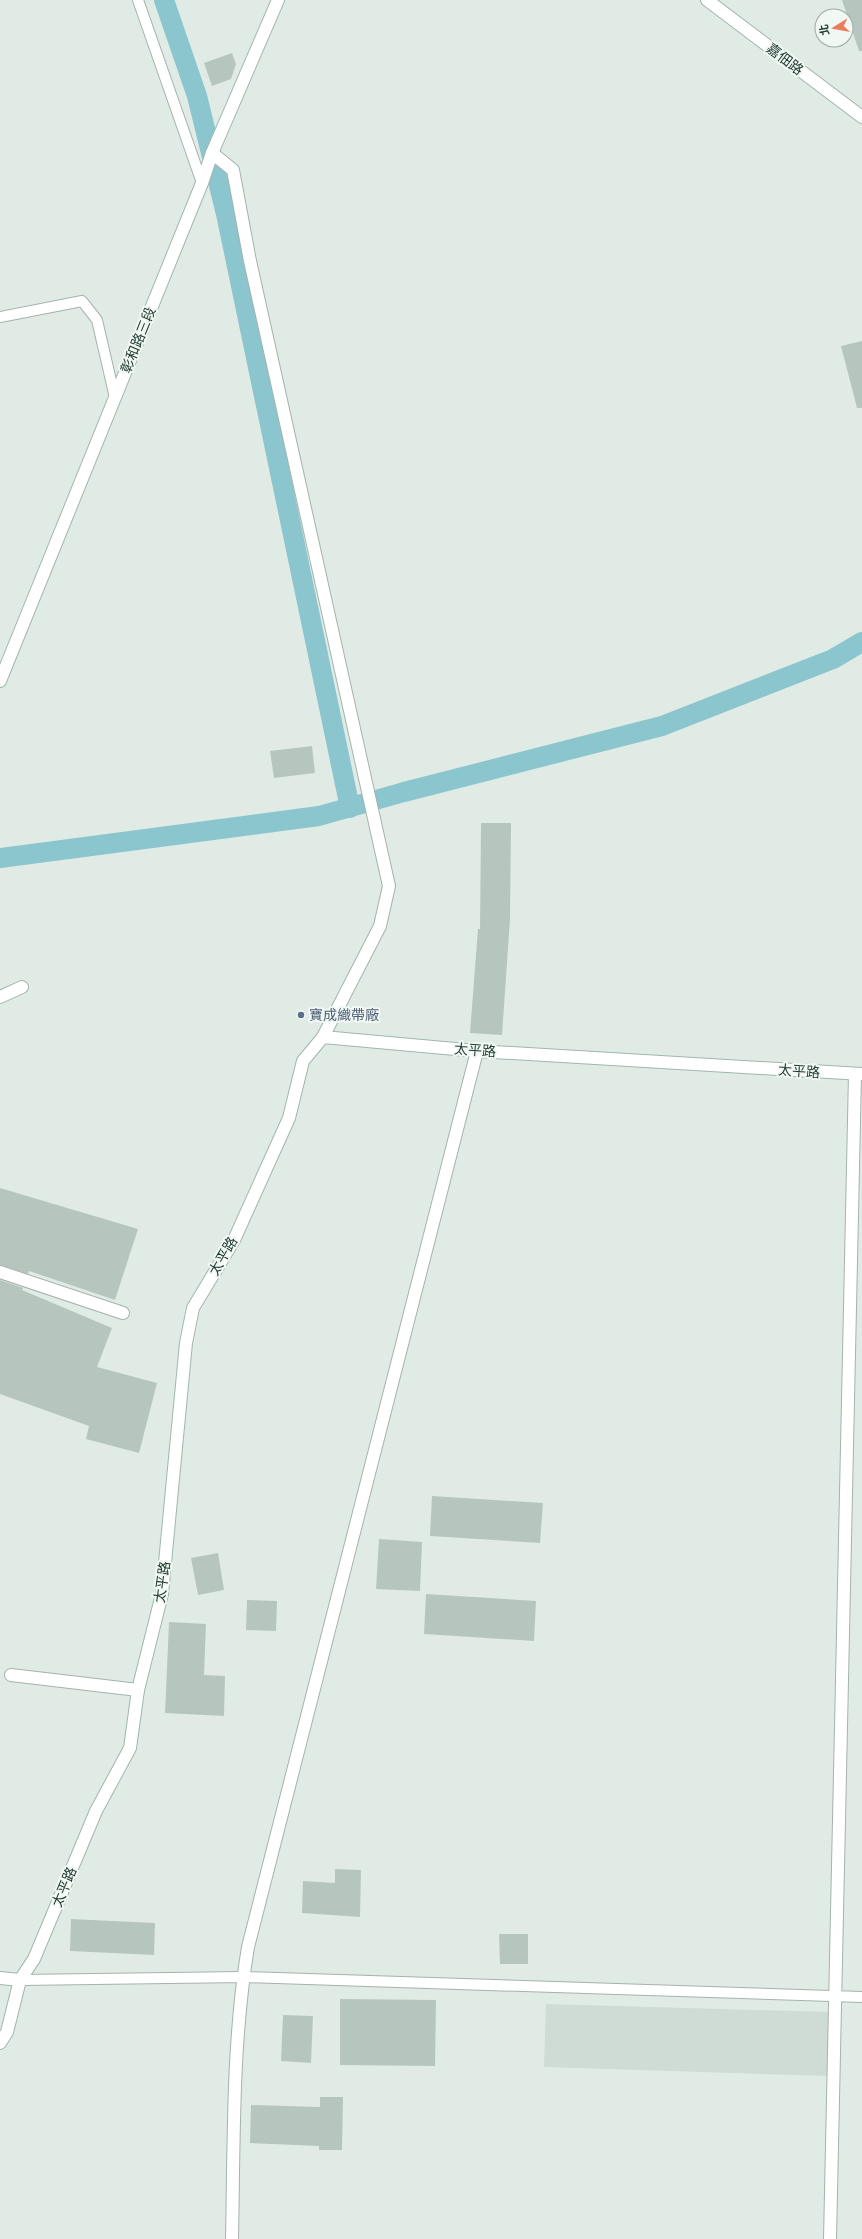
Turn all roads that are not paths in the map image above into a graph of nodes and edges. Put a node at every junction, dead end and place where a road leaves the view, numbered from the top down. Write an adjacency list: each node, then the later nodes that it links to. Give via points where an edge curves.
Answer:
1 (138, 0): 6 (lane)
2 (278, 0): 5 (street, 彰和路三段)
3 (707, 0): 4 (street, 嘉佃路)
4 (862, 117)
5 (212, 153): 6 (street, 彰和路三段); 12 (street, via 233,170 250,261 389,886 380,926)
6 (202, 183): 8 (street, 彰和路三段)
7 (0, 317): 8 (lane, via 82,301 97,320)
8 (115, 398): 9 (street, 彰和路三段)
9 (0, 681)
10 (22, 987): 11 (street)
11 (0, 997)
12 (322, 1037): 13 (street, 太平路); 18 (street, 太平路, via 303,1061 289,1118 234,1240 193,1308 186,1343 162,1594)
13 (477, 1051): 14 (street, 太平路); 19 (street, via 252,1932)
14 (859, 1074): 22 (street)
15 (0, 1272): 16 (street)
16 (123, 1312)
17 (11, 1675): 18 (street)
18 (138, 1690): 21 (street, 太平路, via 130,1748 96,1811 34,1959)
19 (243, 1977): 21 (lane); 22 (lane); 25 (street, via 235,2073)
20 (0, 1978): 21 (street)
21 (20, 1980): 24 (street, 太平路, via 7,2032)
22 (836, 1996): 23 (lane); 26 (street)
23 (862, 1997)
24 (0, 2043)
25 (232, 2239)
26 (830, 2239)

